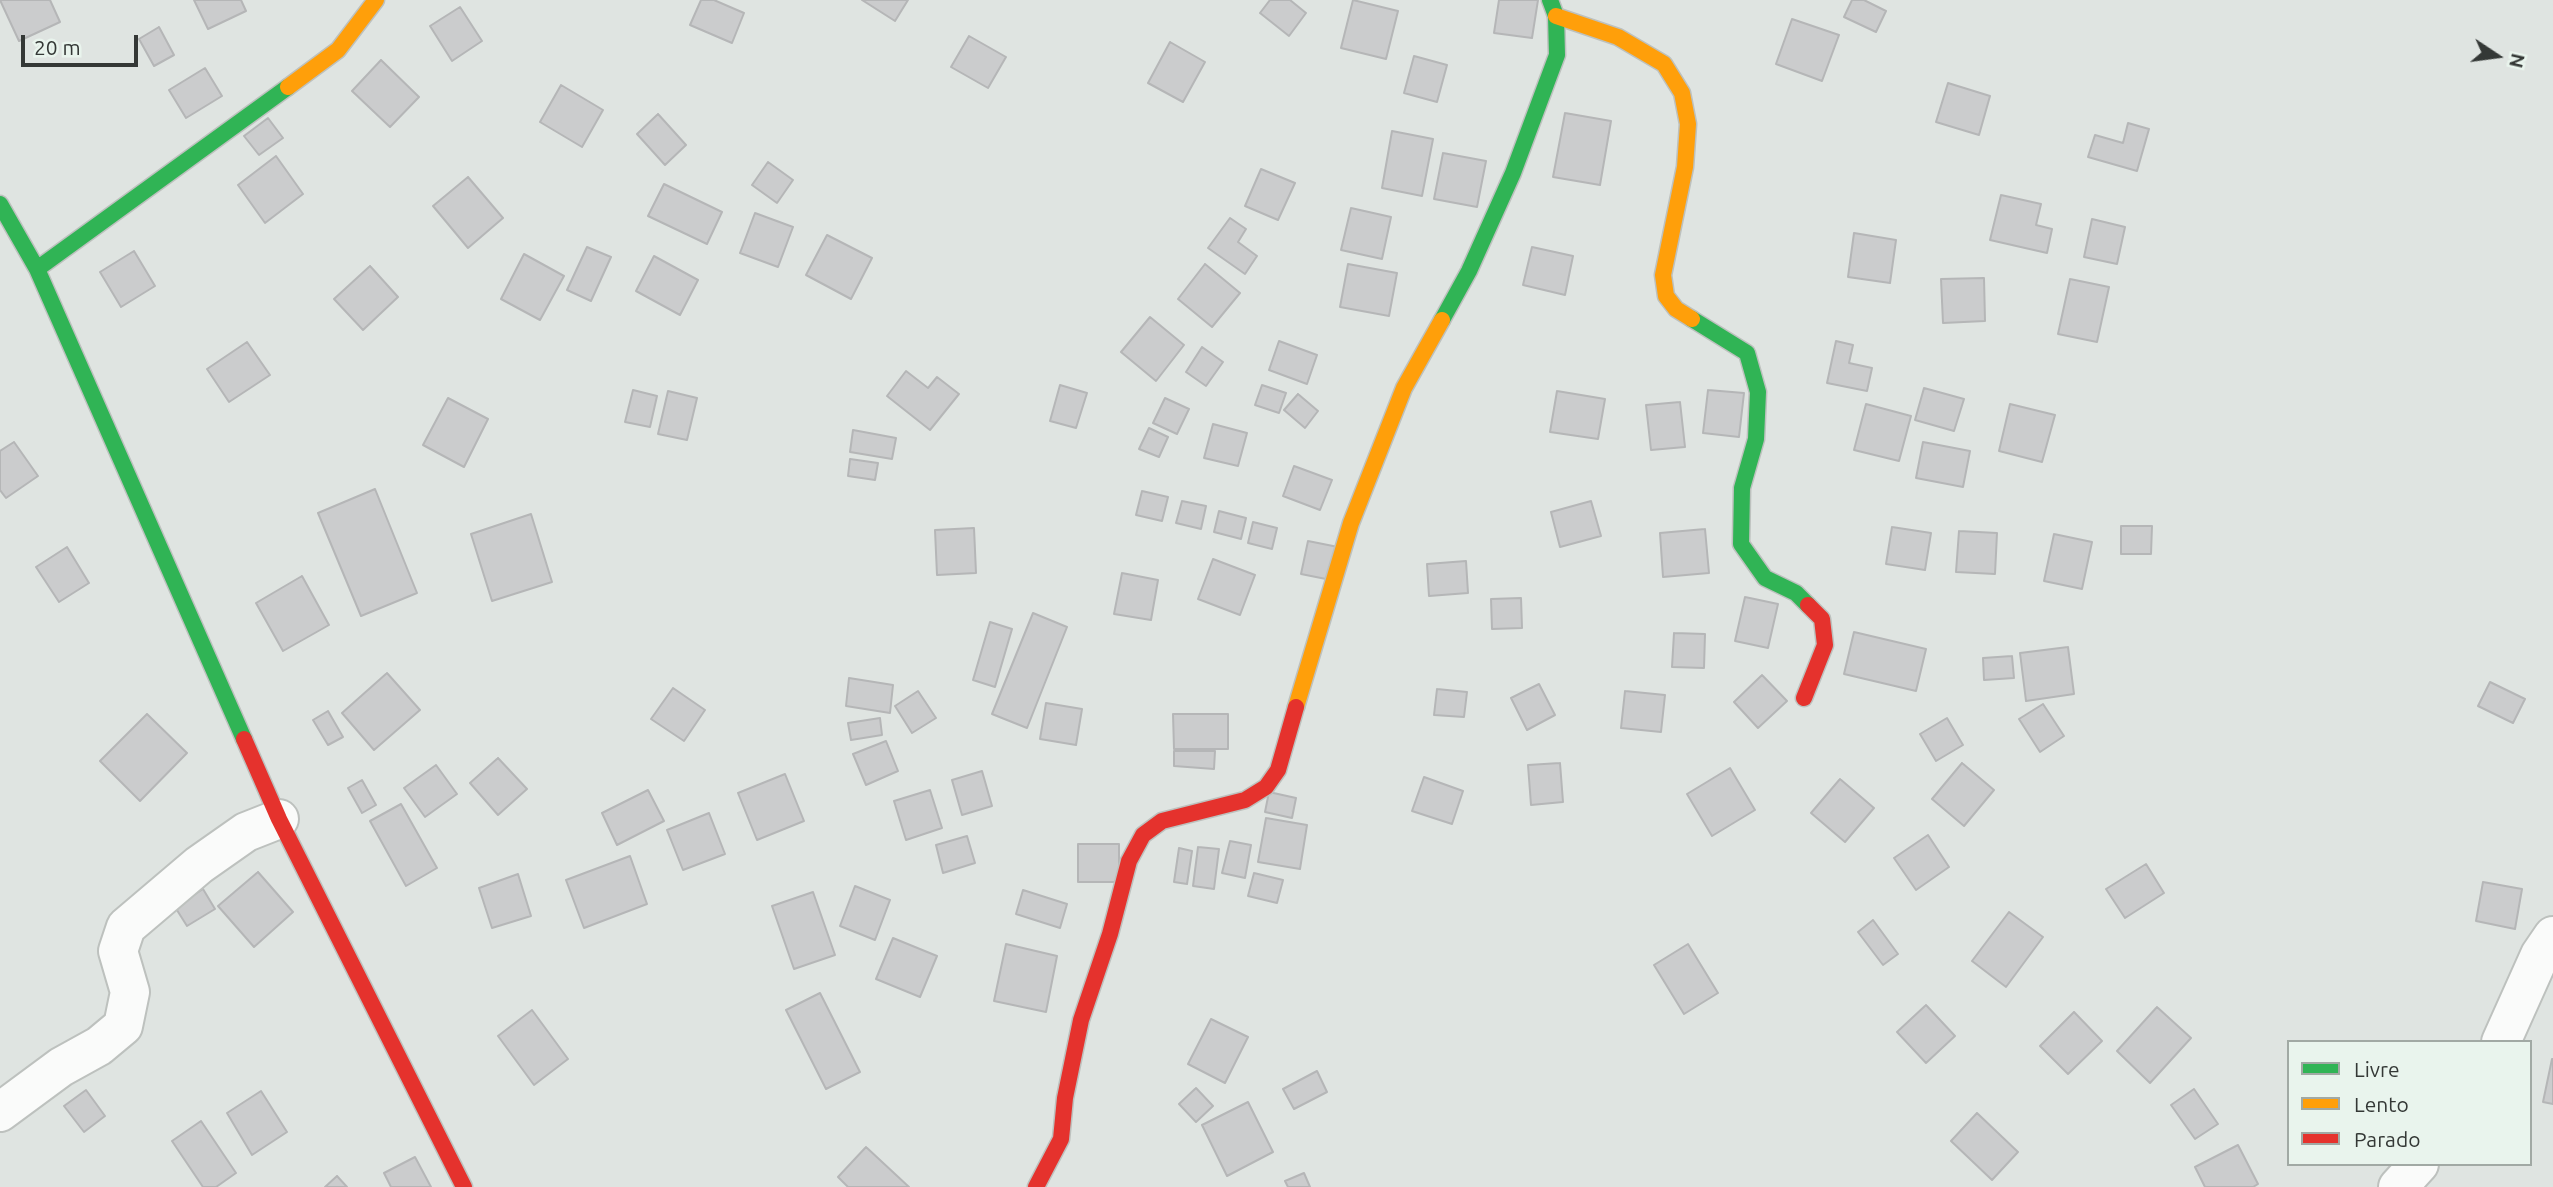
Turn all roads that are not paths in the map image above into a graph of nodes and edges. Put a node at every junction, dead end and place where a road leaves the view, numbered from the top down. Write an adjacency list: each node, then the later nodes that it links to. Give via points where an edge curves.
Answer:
1 (376, 0): 5 (street, via 338,50)
2 (1550, 0): 3 (street)
3 (1556, 16): 6 (street, via 1618,37 1664,64 1682,93 1688,124 1685,167 1663,275 1666,296 1676,309 1747,353 1758,392 1756,439 1742,488 1741,544 1765,578 1796,593 1822,619 1825,645); 13 (street, via 1557,55 1513,173 1469,271 1404,388 1351,523 1278,770 1266,787 1245,800 1162,821 1143,835 1129,861 1081,1020 1061,1139)
4 (0, 204): 5 (street)
5 (37, 270): 7 (street)
6 (1804, 698)
7 (279, 819): 10 (street, via 246,832 199,865 126,927 118,951 130,992 123,1026); 12 (street)
8 (2553, 936): 9 (street)
9 (2502, 1040)
10 (0, 1112)
11 (2417, 1166): 14 (street)
12 (464, 1187)
13 (1036, 1187)
14 (2398, 1187)

